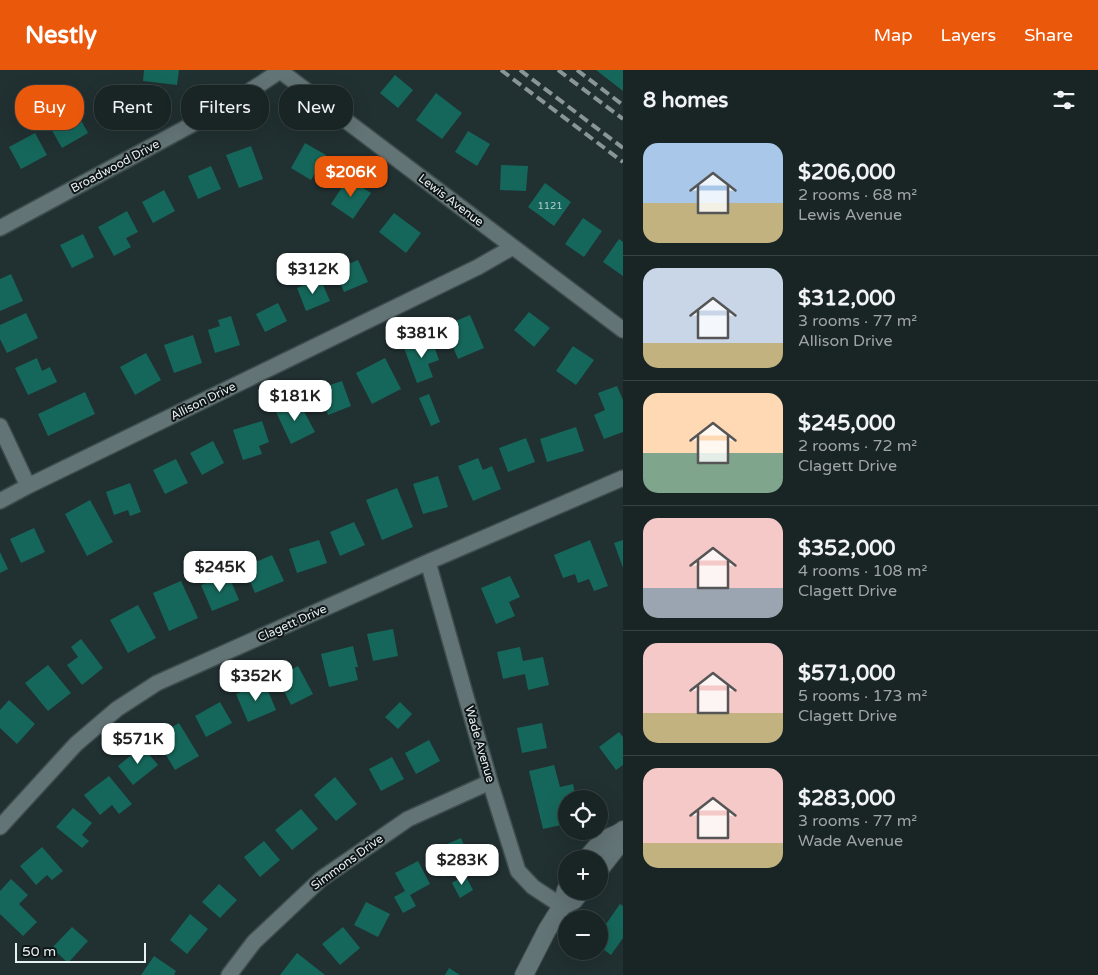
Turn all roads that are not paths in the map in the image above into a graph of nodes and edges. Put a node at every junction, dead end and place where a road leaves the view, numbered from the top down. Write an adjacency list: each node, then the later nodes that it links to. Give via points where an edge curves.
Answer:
1 (280, 70): 2 (street, Broadwood Drive, via 230,104); 3 (street, Lewis Avenue)
2 (0, 228)
3 (513, 247): 4 (street, Lewis Avenue); 7 (street, Allison Drive)
4 (623, 330)
5 (0, 426): 7 (street)
6 (623, 478): 9 (street, Clagett Drive)
7 (28, 486): 8 (street, Allison Drive)
8 (0, 501)
9 (428, 562): 10 (street, Wade Avenue); 11 (street, Clagett Drive, via 158,683 117,709 76,744)
10 (490, 782): 15 (street, Wade Avenue, via 518,871 533,887); 17 (street, Simmons Drive, via 408,819 321,879 254,942)
11 (0, 827)
12 (622, 832): 13 (street, via 601,842); 14 (street, via 617,847)
13 (594, 850)
14 (608, 858)
15 (558, 896)
16 (563, 900): 18 (street)
17 (229, 975)
18 (524, 975)

